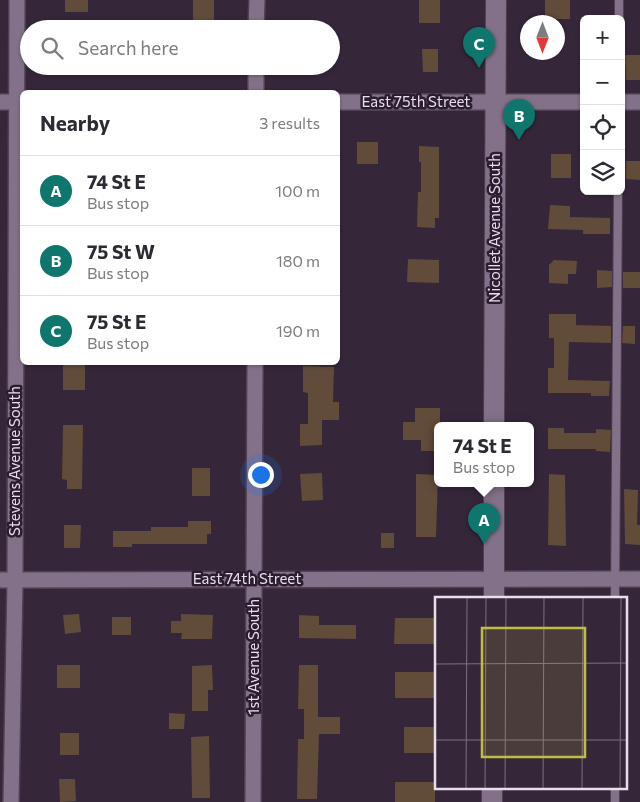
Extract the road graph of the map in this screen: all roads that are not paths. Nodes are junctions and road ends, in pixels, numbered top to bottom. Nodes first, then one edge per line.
1 (17, 0) edge
2 (257, 0) edge
3 (496, 0) edge
4 (619, 0) edge
5 (619, 15) edge
6 (256, 20) edge
7 (256, 75) edge
8 (256, 90) edge
9 (0, 102) edge
10 (20, 102) edge
11 (340, 102) edge
12 (495, 102) junction
13 (580, 102) edge
14 (625, 102) edge
15 (640, 102) edge
16 (618, 195) edge
17 (255, 365) edge
18 (494, 422) edge
19 (494, 487) edge
20 (254, 579) junction
21 (616, 579) junction
22 (640, 579) edge
23 (8, 580) edge
24 (494, 588) edge
25 (616, 597) edge
26 (11, 802) edge
27 (253, 802) edge

1 - 10 street, Stevens Avenue South
2 - 6 street
3 - 12 main road, Nicollet Avenue South
4 - 5 lane
7 - 8 street
9 - 10 street
10 - 23 street, Stevens Avenue South
11 - 12 street, East 75th Street
12 - 13 street, East 75th Street
12 - 18 main road, Nicollet Avenue South
14 - 15 street
16 - 21 lane
17 - 20 street, 1st Avenue South
19 - 24 main road
20 - 23 street, East 74th Street
20 - 24 street, East 74th Street
20 - 27 street, 1st Avenue South
21 - 22 street, East 74th Street
21 - 24 street, East 74th Street
21 - 25 lane
23 - 26 street, Stevens Avenue South

